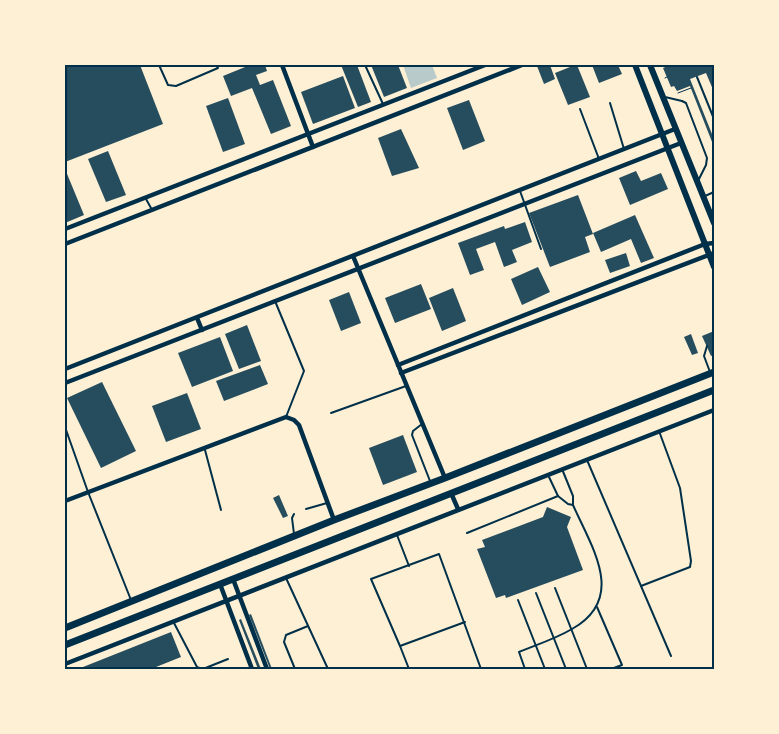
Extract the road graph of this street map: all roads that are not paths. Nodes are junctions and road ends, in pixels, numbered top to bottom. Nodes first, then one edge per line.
1 (159, 65) edge
2 (216, 65) edge
3 (282, 65) edge
4 (365, 65) edge
5 (485, 65) edge
6 (522, 65) edge
7 (635, 65) edge
8 (650, 65) edge
9 (476, 69) junction
10 (697, 77) dead end
11 (482, 80) junction
12 (662, 97) junction
13 (610, 103) dead end
14 (384, 105) junction
15 (580, 109) dead end
16 (714, 119) edge
17 (675, 129) junction
18 (308, 134) junction
19 (663, 134) junction
20 (681, 143) junction
21 (313, 146) junction
22 (668, 148) junction
23 (624, 149) junction
24 (600, 159) junction
25 (698, 183) junction
26 (520, 191) junction
27 (714, 192) edge
28 (703, 196) junction
29 (144, 197) junction
30 (524, 204) junction
31 (152, 210) junction
32 (714, 223) edge
33 (65, 229) edge
34 (714, 243) edge
35 (65, 244) edge
36 (705, 244) junction
37 (541, 249) dead end
38 (712, 254) edge
39 (353, 256) junction
40 (714, 267) edge
41 (358, 268) junction
42 (275, 301) junction
43 (536, 310) junction
44 (197, 318) junction
45 (540, 320) junction
46 (202, 330) junction
47 (707, 346) dead end
48 (398, 365) junction
49 (65, 369) edge
50 (401, 373) junction
51 (712, 373) edge
52 (65, 384) edge
53 (406, 386) junction
54 (714, 390) edge
55 (714, 410) edge
56 (331, 413) dead end
57 (286, 417) junction
58 (422, 424) junction
59 (65, 426) edge
60 (659, 431) junction
61 (204, 448) junction
62 (587, 460) junction
63 (562, 469) junction
64 (548, 475) junction
65 (445, 478) junction
66 (431, 484) junction
67 (88, 492) junction
68 (451, 492) junction
69 (558, 496) junction
70 (65, 501) edge
71 (327, 503) junction
72 (573, 506) junction
73 (306, 509) dead end
74 (458, 509) junction
75 (221, 510) dead end
76 (294, 514) dead end
77 (334, 520) junction
78 (467, 533) dead end
79 (396, 534) junction
80 (295, 536) junction
81 (409, 566) junction
82 (286, 577) junction
83 (233, 579) junction
84 (220, 584) junction
85 (641, 586) junction
86 (555, 588) dead end
87 (536, 593) dead end
88 (239, 595) junction
89 (226, 600) junction
90 (518, 600) dead end
91 (132, 602) junction
92 (597, 607) junction
93 (172, 621) junction
94 (465, 622) junction
95 (308, 626) junction
96 (65, 628) edge
97 (571, 630) junction
98 (553, 638) junction
99 (65, 645) edge
100 (536, 645) junction
101 (400, 646) junction
102 (671, 656) dead end
103 (228, 659) dead end
104 (65, 664) edge
105 (202, 669) edge
106 (252, 669) edge
107 (267, 669) edge
108 (295, 669) edge
109 (328, 669) edge
110 (409, 669) edge
111 (481, 669) edge
112 (525, 669) edge
113 (545, 669) edge
114 (566, 669) edge
115 (587, 669) edge
116 (611, 669) edge

1 - 2 lane
3 - 18 street
4 - 14 lane
5 - 9 street
6 - 11 street
7 - 19 main road
8 - 12 main road
9 - 11 street
9 - 14 street
10 - 16 lane
11 - 21 street
12 - 17 main road
12 - 25 lane
13 - 23 lane
14 - 18 street
15 - 24 lane
17 - 19 street
17 - 20 main road
18 - 21 street
18 - 29 street
19 - 22 main road
19 - 23 street
20 - 22 street
20 - 25 main road
21 - 31 street
22 - 30 street
22 - 36 main road
23 - 24 street
24 - 26 street
25 - 28 main road
26 - 30 lane
26 - 39 street
27 - 28 lane
28 - 32 main road
29 - 31 lane
29 - 33 street
30 - 37 lane
30 - 41 street
31 - 35 street
34 - 36 street
36 - 38 main road
36 - 43 street
38 - 40 main road
38 - 45 street
39 - 41 street
39 - 44 street
41 - 42 street
41 - 48 street
42 - 46 street
42 - 57 lane
43 - 45 street
43 - 48 street
44 - 46 street
44 - 49 street
45 - 50 street
46 - 52 street
47 - 51 lane
48 - 50 street
50 - 53 street
51 - 65 highway
53 - 56 lane
53 - 58 street
54 - 68 highway
55 - 60 street
57 - 61 street
57 - 71 street
58 - 65 street
58 - 66 lane
59 - 67 lane
60 - 62 street
60 - 85 lane
61 - 67 street
61 - 75 lane
62 - 63 street
62 - 85 lane
63 - 64 street
63 - 72 lane
64 - 69 lane
64 - 74 street
65 - 66 highway
66 - 77 highway
67 - 70 street
67 - 91 lane
68 - 74 street
68 - 83 highway
69 - 72 lane
69 - 78 lane
71 - 73 lane
71 - 77 street
72 - 92 lane
74 - 79 street
76 - 80 lane
77 - 80 highway
79 - 81 lane
79 - 82 street
80 - 91 highway
81 - 94 lane
81 - 101 lane
82 - 88 street
82 - 95 lane
83 - 84 highway
83 - 88 street
84 - 89 street
84 - 99 highway
85 - 102 lane
86 - 97 lane
87 - 98 lane
88 - 89 street
88 - 107 street
89 - 93 street
89 - 106 street
90 - 100 lane
91 - 96 highway
92 - 97 lane
92 - 116 lane
93 - 104 street
93 - 105 lane
94 - 101 lane
94 - 111 lane
95 - 108 lane
95 - 109 lane
97 - 98 lane
97 - 115 lane
98 - 100 lane
98 - 114 lane
100 - 112 lane
100 - 113 lane
101 - 110 lane
103 - 105 lane

